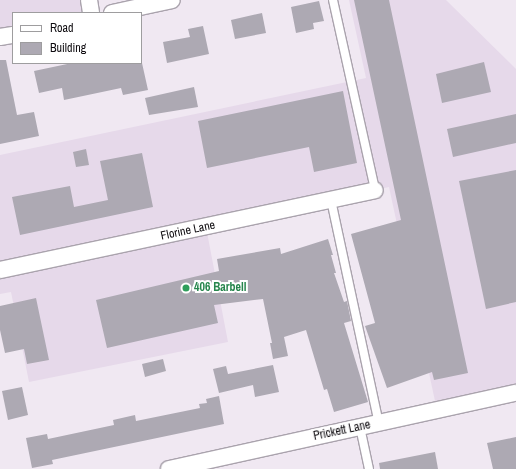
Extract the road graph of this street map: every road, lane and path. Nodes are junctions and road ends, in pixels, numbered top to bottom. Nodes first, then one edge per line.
1 (88, 0) edge
2 (172, 0) edge
3 (333, 0) edge
4 (91, 12) edge
5 (117, 12) edge
6 (12, 35) edge
7 (0, 38) edge
8 (375, 190) joint
9 (331, 200) junction
10 (0, 270) edge
11 (516, 393) edge
12 (379, 423) junction
13 (360, 427) junction
14 (169, 469) edge
15 (369, 469) edge

1 - 4 street
2 - 5 street
3 - 8 lane
6 - 7 street
8 - 9 street, Florine Lane
9 - 10 street, Florine Lane
9 - 12 lane
11 - 12 street, Prickett Lane
12 - 13 street, Prickett Lane
13 - 14 street, Prickett Lane
13 - 15 lane

